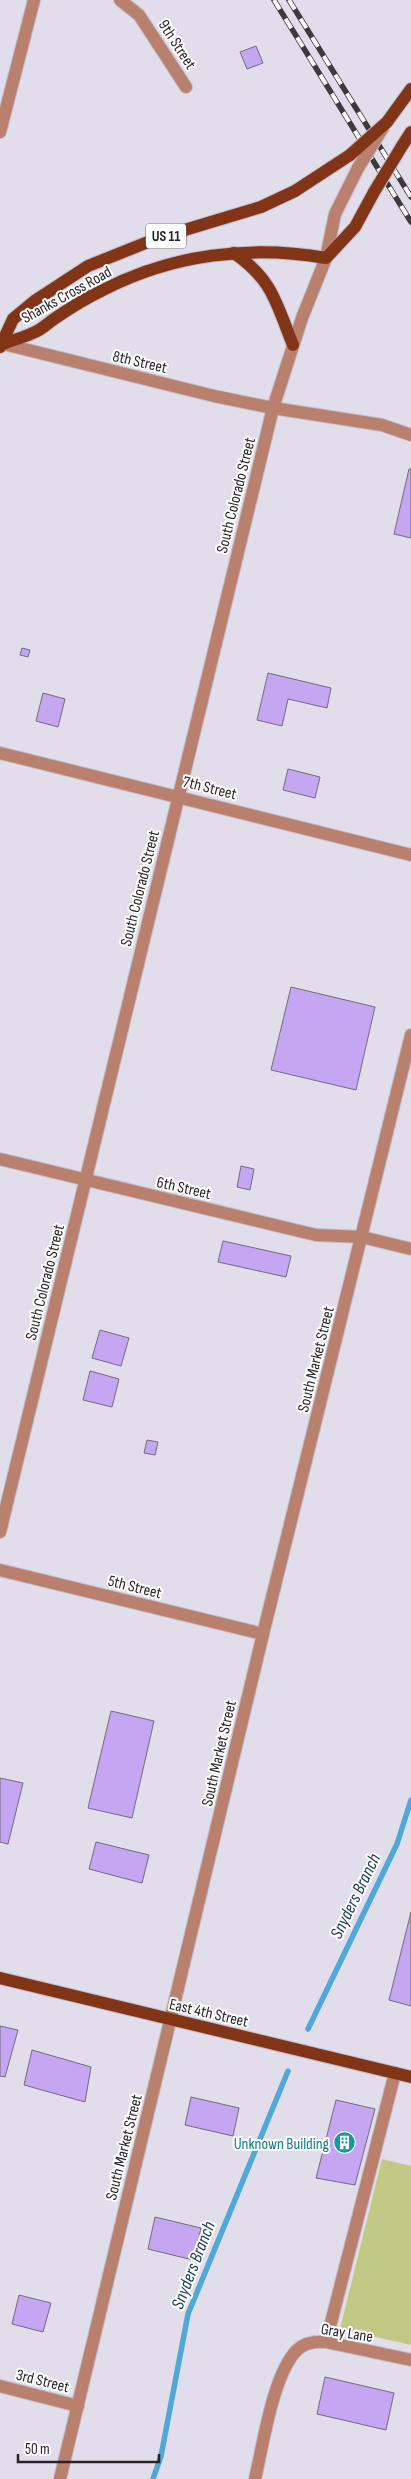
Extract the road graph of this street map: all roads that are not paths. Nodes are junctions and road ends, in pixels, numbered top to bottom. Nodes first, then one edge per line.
1 (34, 0) edge
2 (120, 0) edge
3 (186, 87) dead end
4 (411, 89) edge
5 (387, 122) junction
6 (0, 132) edge
7 (411, 132) edge
8 (234, 253) junction
9 (326, 258) junction
10 (1, 345) edge
11 (293, 345) junction
12 (273, 408) junction
13 (411, 435) edge
14 (0, 753) edge
15 (178, 796) junction
16 (411, 855) edge
17 (411, 1035) edge
18 (0, 1159) edge
19 (85, 1180) junction
20 (362, 1237) junction
21 (411, 1249) edge
22 (0, 1532) edge
23 (0, 1570) edge
24 (263, 1634) junction
25 (0, 1978) edge
26 (170, 2020) junction
27 (395, 2073) junction
28 (411, 2077) edge
29 (326, 2342) junction
30 (411, 2360) edge
31 (0, 2386) edge
32 (78, 2406) junction
33 (60, 2479) edge
34 (255, 2479) edge

1 - 6 street
2 - 3 street, 9th Street
4 - 5 main road, South Colorado Street / US 11
5 - 9 street, South Colorado Street, bridge
5 - 10 main road, Shanks Cross Road / US 11, bridge
7 - 9 main road, South Colorado Street, bridge
8 - 9 main road, Shanks Cross Road / US 11
8 - 10 main road, Shanks Cross Road / US 11
8 - 11 main road
9 - 11 street, South Colorado Street
10 - 12 street, 8th Street
11 - 12 street, South Colorado Street
12 - 13 street, 8th Street
12 - 15 street, South Colorado Street
14 - 15 street, 7th Street
15 - 16 street, 7th Street
15 - 19 street, South Colorado Street
17 - 20 street, South Market Street
18 - 19 street, 6th Street
19 - 20 street, 6th Street
19 - 22 street, South Colorado Street
20 - 21 street, 6th Street
20 - 24 street, South Market Street
23 - 24 street, 5th Street
24 - 26 street, South Market Street
25 - 26 main road, East 4th Street
26 - 27 main road, East 4th Street
26 - 32 street, South Market Street
27 - 28 main road, East 4th Street
27 - 29 street
29 - 30 street, Gray Lane
29 - 34 street, Gray Lane
31 - 32 street, 3rd Street
32 - 33 street, South Market Street

